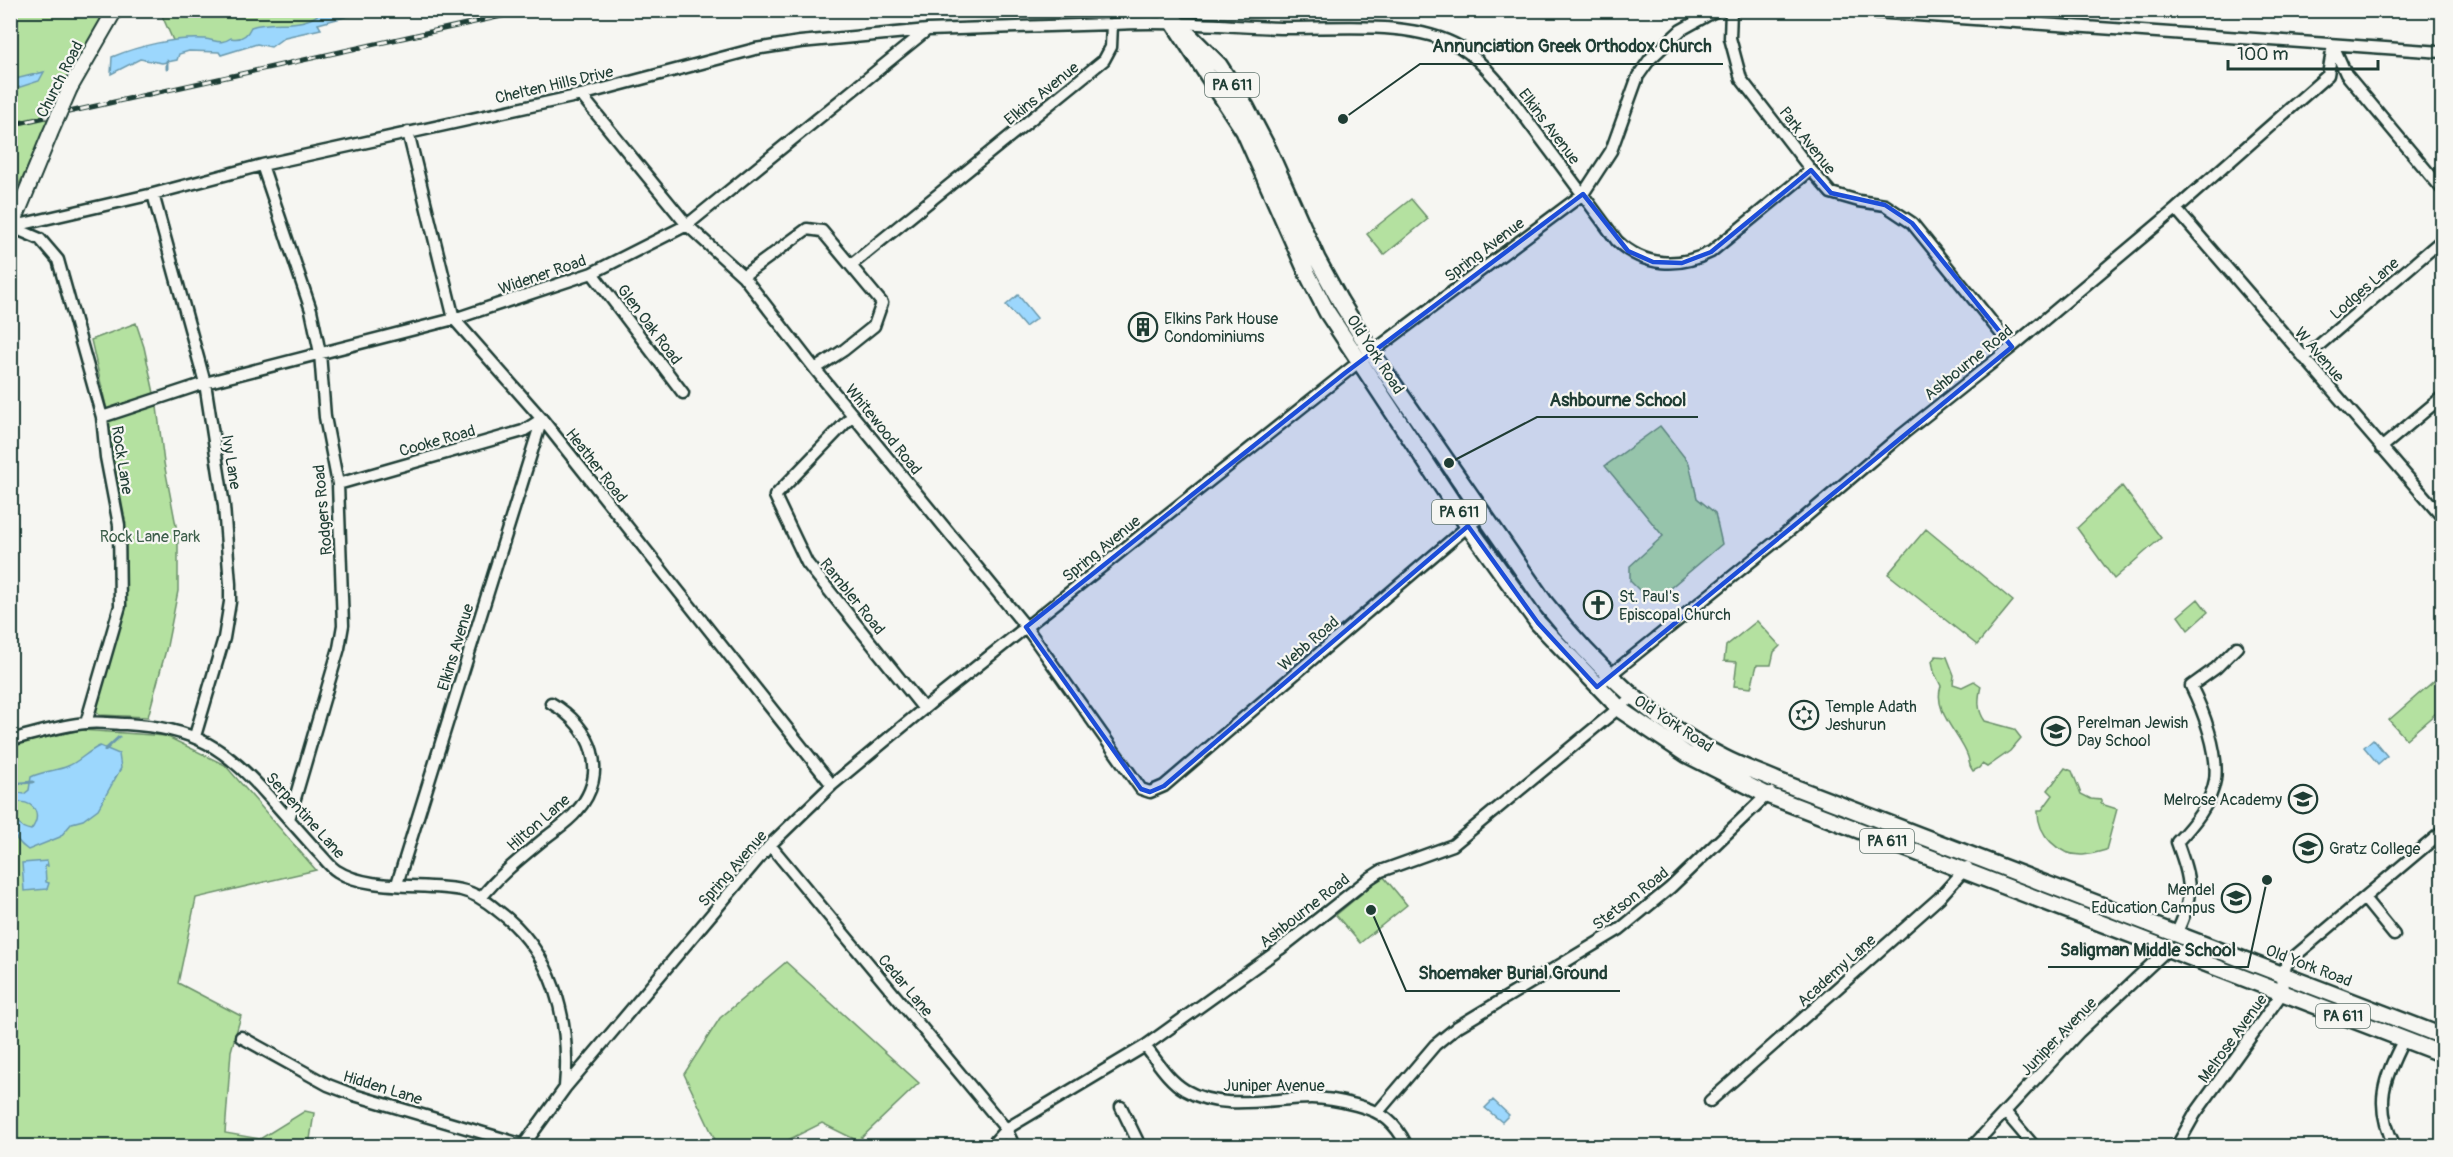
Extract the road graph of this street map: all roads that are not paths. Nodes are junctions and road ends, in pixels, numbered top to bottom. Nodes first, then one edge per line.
1 (115, 10) edge
2 (1717, 10) edge
3 (1731, 10) edge
4 (1845, 10) edge
5 (1168, 16) edge
6 (1112, 24) junction
7 (928, 30) junction
8 (2333, 45) junction
9 (2442, 52) edge
10 (581, 94) junction
11 (408, 132) junction
12 (262, 165) junction
13 (1811, 170) junction
14 (2442, 189) edge
15 (153, 194) junction
16 (1583, 194) junction
17 (2176, 209) junction
18 (687, 225) junction
19 (11, 228) edge
20 (2442, 240) edge
21 (851, 265) junction
22 (592, 273) junction
23 (743, 276) junction
24 (454, 319) junction
25 (2012, 347) junction
26 (320, 352) junction
27 (1366, 357) junction
28 (2304, 358) junction
29 (815, 369) junction
30 (205, 383) junction
31 (683, 393) dead end
32 (2442, 397) edge
33 (853, 415) junction
34 (102, 417) junction
35 (542, 419) junction
36 (2381, 448) junction
37 (338, 484) junction
38 (1485, 514) junction
39 (2442, 517) edge
40 (1468, 525) junction
41 (1026, 627) junction
42 (2237, 647) dead end
43 (1610, 675) junction
44 (1598, 687) junction
45 (1632, 697) junction
46 (551, 703) dead end
47 (1619, 708) junction
48 (924, 709) junction
49 (86, 723) junction
50 (195, 736) junction
51 (10, 740) edge
52 (1778, 781) junction
53 (832, 785) junction
54 (1150, 792) joint
55 (1767, 795) junction
56 (289, 819) junction
57 (2442, 832) edge
58 (770, 845) junction
59 (1977, 856) junction
60 (1964, 871) junction
61 (397, 884) junction
62 (481, 898) junction
63 (2364, 898) junction
64 (2176, 933) junction
65 (2394, 935) dead end
66 (2168, 949) junction
67 (2282, 974) junction
68 (2283, 992) junction
69 (2442, 1035) edge
70 (241, 1037) dead end
71 (2404, 1039) junction
72 (1145, 1046) junction
73 (2442, 1054) edge
74 (565, 1088) junction
75 (1710, 1101) dead end
76 (1121, 1107) dead end
77 (1378, 1112) junction
78 (2006, 1113) junction
79 (1006, 1129) junction
80 (523, 1146) edge
81 (991, 1146) edge
82 (1014, 1146) edge
83 (1140, 1146) edge
84 (1407, 1146) edge
85 (1973, 1146) edge
86 (2034, 1146) edge
87 (2178, 1146) edge
88 (2396, 1146) edge

1 - 19 main road, Church Road, bridge
2 - 16 street, Spring Avenue
3 - 13 street, Park Avenue
4 - 8 street
5 - 6 street, Elkins Avenue
5 - 16 street, Elkins Avenue
5 - 27 highway, Old York Road / PA 611
6 - 7 street, Chelten Hills Drive
6 - 21 street, Elkins Avenue
7 - 10 street, Chelten Hills Drive
7 - 18 street, Widener Road
8 - 9 street
8 - 14 street
8 - 17 street, Ashbourne Road
10 - 11 street, Chelten Hills Drive
10 - 18 street, Whitewood Road
11 - 12 street, Chelten Hills Drive
11 - 24 street, Heather Road
12 - 15 street, Chelten Hills Drive
12 - 26 street, Rodgers Road
13 - 16 street, Elkins Avenue
13 - 25 street, Park Avenue
15 - 19 street, Chelten Hills Drive
15 - 30 street, Ivy Lane
16 - 27 street, Spring Avenue
17 - 25 street, Ashbourne Road
17 - 28 street, W Avenue
18 - 22 street, Widener Road
18 - 23 street, Whitewood Road
19 - 34 street, Rock Lane
20 - 28 street, Lodges Lane
21 - 23 street
21 - 29 street
22 - 24 street, Widener Road
22 - 31 street, Glen Oak Road
23 - 29 street, Whitewood Road
24 - 26 street, Widener Road
24 - 35 street, Heather Road
25 - 43 street, Ashbourne Road
26 - 30 street, Widener Road
26 - 37 street, Rodgers Road
27 - 38 highway, Old York Road / PA 611
27 - 40 highway, Old York Road / PA 611
27 - 41 street, Spring Avenue
28 - 36 street, W Avenue
29 - 33 street, Whitewood Road
30 - 34 street, Widener Road
30 - 50 street, Ivy Lane
32 - 36 street
33 - 41 street, Whitewood Road
33 - 48 street, Rambler Road
34 - 49 street, Rock Lane
35 - 37 street, Cooke Road
35 - 53 street, Heather Road
35 - 61 street, Elkins Avenue
36 - 39 street, W Avenue
37 - 56 street, Rodgers Road
38 - 40 street, Webb Road
38 - 43 highway, Old York Road / PA 611
40 - 44 highway, Old York Road / PA 611
40 - 54 street, Webb Road
41 - 48 street, Spring Avenue
41 - 54 street, Whitewood Road
42 - 64 street
43 - 44 street, Ashbourne Road
43 - 45 highway, Old York Road / PA 611
44 - 47 highway, Old York Road / PA 611
45 - 47 street, Ashbourne Road
45 - 52 highway, Old York Road / PA 611
46 - 62 street, Hilton Lane
47 - 55 highway, Old York Road / PA 611
47 - 72 street, Ashbourne Road
48 - 53 street, Spring Avenue
49 - 50 street, Serpentine Lane
49 - 51 street, Serpentine Lane
50 - 56 street, Serpentine Lane
52 - 55 street, Stetson Road
52 - 59 highway, Old York Road / PA 611
53 - 58 street, Spring Avenue
55 - 60 highway, Old York Road / PA 611
55 - 77 street, Stetson Road
56 - 61 street, Serpentine Lane
57 - 63 street
58 - 74 street, Spring Avenue
58 - 79 street, Cedar Lane
59 - 60 street, Academy Lane
59 - 64 highway, Old York Road / PA 611
60 - 66 highway, Old York Road / PA 611
60 - 75 street, Academy Lane
61 - 62 street, Serpentine Lane
62 - 74 street, Serpentine Lane
63 - 65 street
63 - 67 street
64 - 67 highway, Old York Road / PA 611
66 - 68 highway, Old York Road / PA 611
66 - 78 street, Juniper Avenue
67 - 68 street, Melrose Avenue
67 - 69 highway, Old York Road / PA 611
68 - 71 highway, Old York Road / PA 611
68 - 87 street, Melrose Avenue
70 - 80 street, Hidden Lane
71 - 73 highway, Old York Road / PA 611
71 - 88 street
72 - 77 street, Juniper Avenue
72 - 79 street, Ashbourne Road
74 - 80 street, Spring Avenue
76 - 83 street
77 - 84 street
78 - 85 street, Juniper Avenue
78 - 86 street
79 - 81 street, Ashbourne Road
79 - 82 street, Cedar Lane

